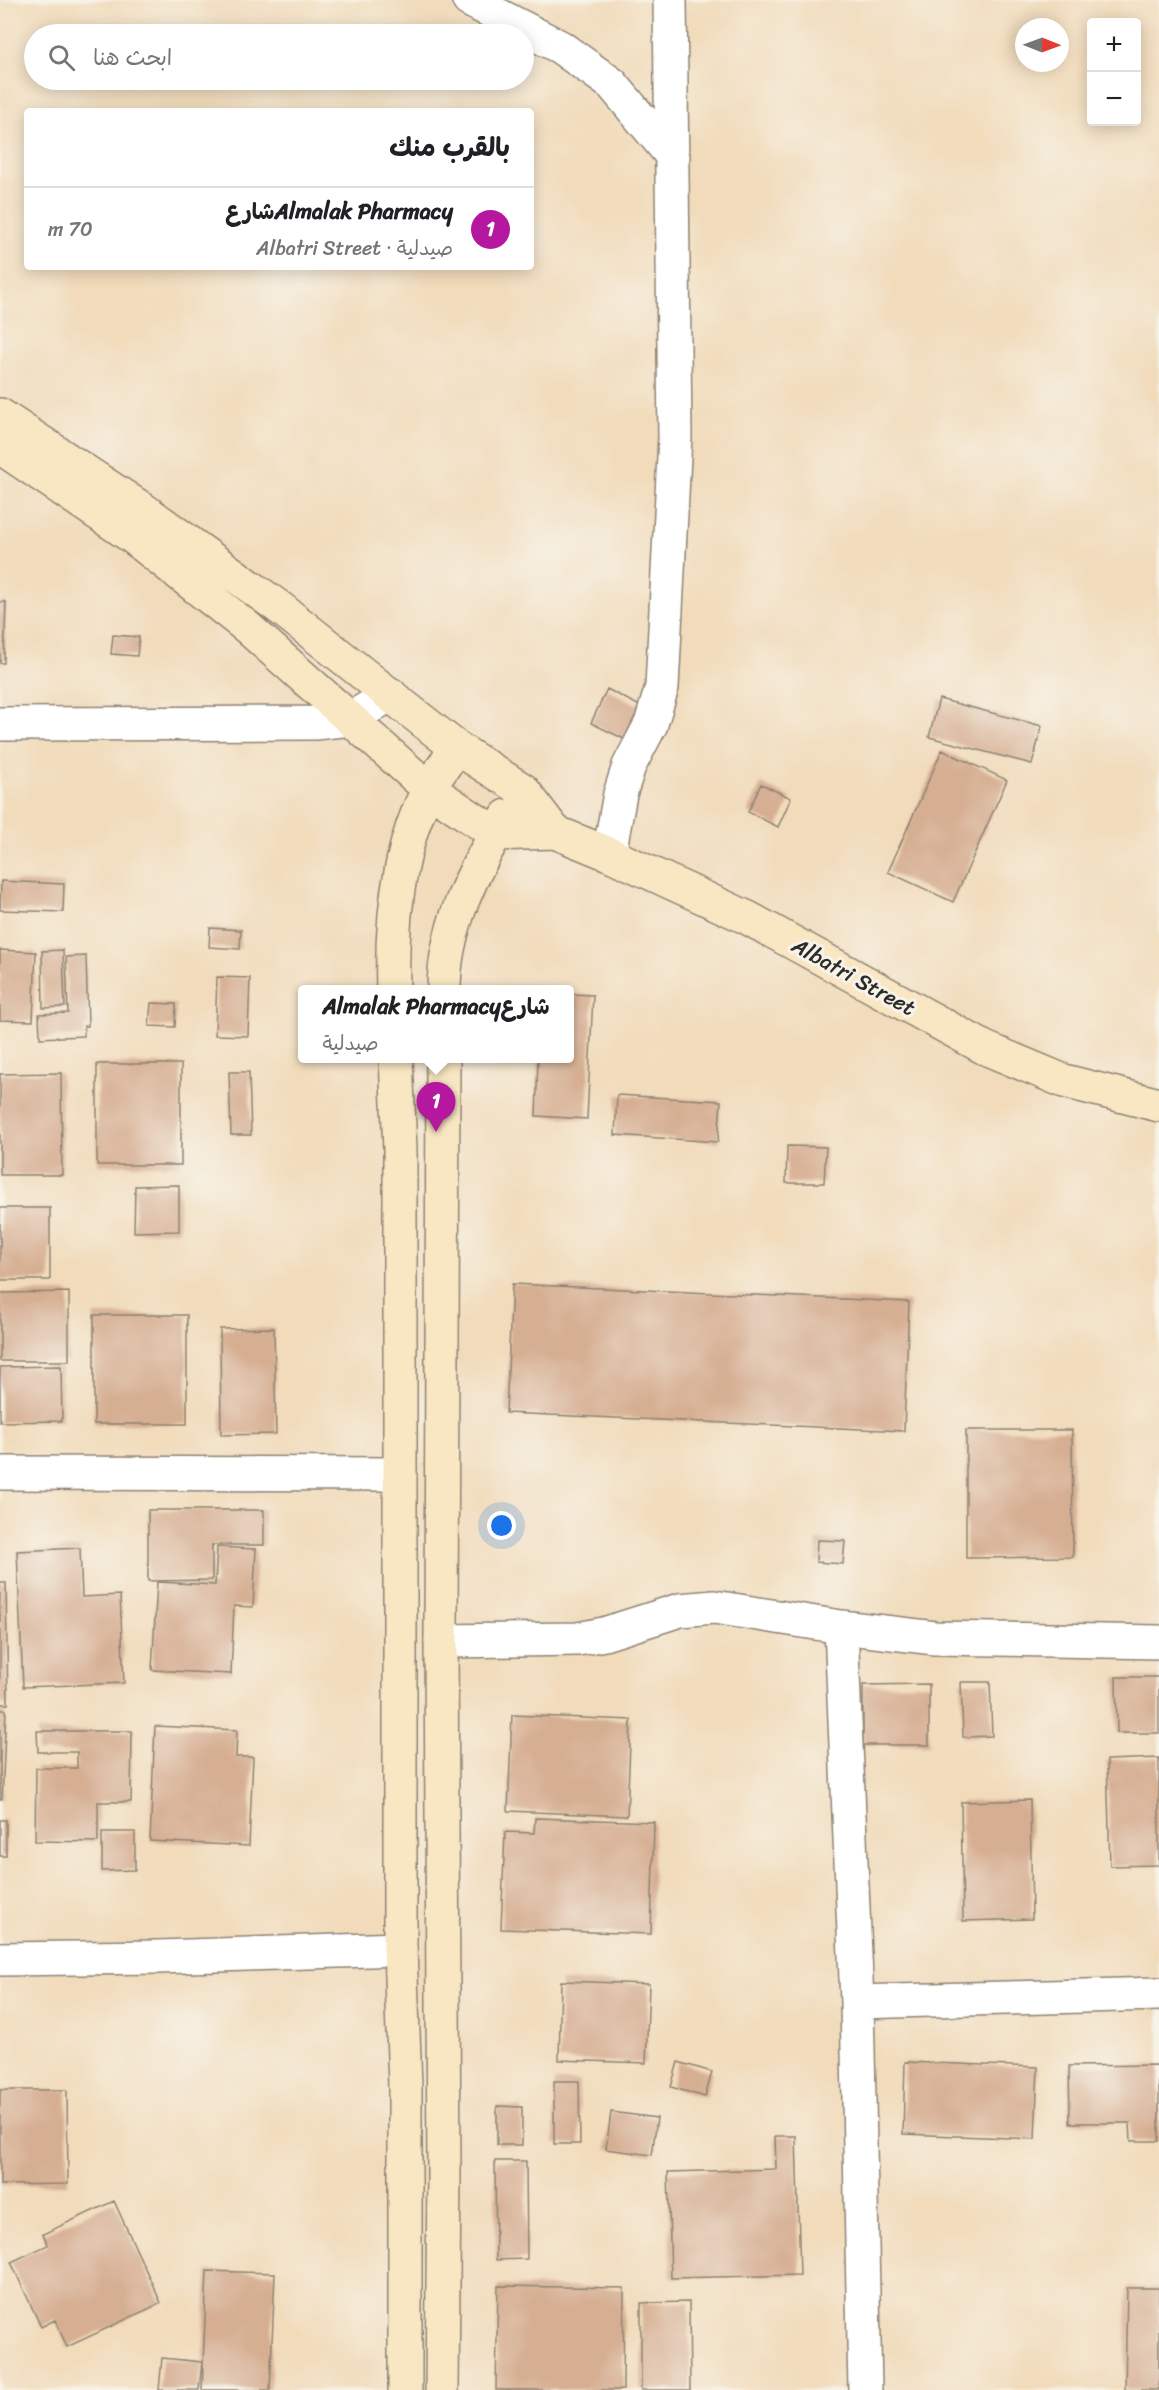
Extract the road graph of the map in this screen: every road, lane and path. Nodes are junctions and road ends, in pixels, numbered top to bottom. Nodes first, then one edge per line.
1 (469, 0) edge
2 (670, 0) edge
3 (515, 24) edge
4 (534, 34) edge
5 (673, 157) junction
6 (0, 415) edge
7 (0, 447) edge
8 (390, 694) junction
9 (351, 719) junction
10 (0, 724) edge
11 (457, 748) junction
12 (429, 789) junction
13 (523, 790) junction
14 (555, 832) junction
15 (496, 834) junction
16 (609, 854) junction
17 (393, 985) edge
18 (444, 985) edge
19 (396, 1063) edge
20 (443, 1063) edge
21 (1159, 1105) edge
22 (0, 1473) edge
23 (400, 1474) junction
24 (841, 1627) junction
25 (441, 1641) junction
26 (1159, 1642) edge
27 (400, 1949) junction
28 (0, 1959) edge
29 (1159, 1994) edge
30 (857, 2002) junction
31 (405, 2390) edge
32 (442, 2390) edge
33 (864, 2390) edge

1 - 3 street
2 - 5 street
4 - 5 street
5 - 16 street
6 - 8 main road
7 - 9 main road
8 - 9 street
8 - 11 main road
9 - 10 street
9 - 12 main road
11 - 12 main road
11 - 13 main road
12 - 15 main road
12 - 17 main road
13 - 14 main road
13 - 15 main road
14 - 15 main road
14 - 16 main road, Albatri Street
15 - 18 main road
16 - 21 main road, Albatri Street
19 - 23 main road
20 - 25 main road
22 - 23 street
23 - 27 main road
24 - 25 street
24 - 26 street
24 - 30 street
25 - 32 main road
27 - 28 street
27 - 31 main road
29 - 30 street
30 - 33 street

